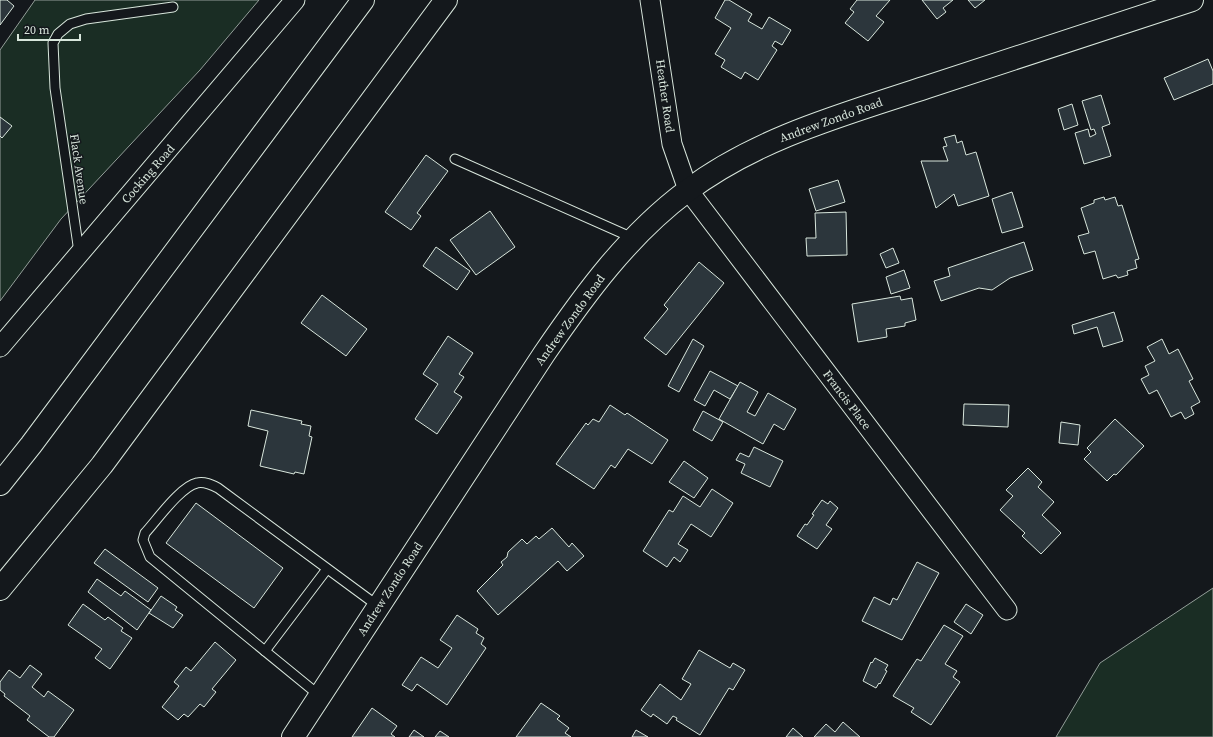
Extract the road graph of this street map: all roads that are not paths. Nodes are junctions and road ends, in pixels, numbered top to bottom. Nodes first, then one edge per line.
1 (295, 0) edge
2 (363, 0) edge
3 (446, 0) edge
4 (650, 0) edge
5 (1192, 0) edge
6 (173, 7) dead end
7 (455, 159) dead end
8 (688, 190) junction
9 (633, 238) junction
10 (79, 254) junction
11 (0, 347) edge
12 (0, 484) edge
13 (327, 569) junction
14 (0, 589) edge
15 (378, 606) junction
16 (1007, 610) dead end
17 (265, 652) junction
18 (320, 696) junction
19 (293, 737) edge

1 - 10 street, Cocking Road
2 - 12 main road
3 - 14 main road
4 - 8 street, Heather Road
5 - 8 main road, Andrew Zondo Road
6 - 10 lane, Flack Avenue
7 - 9 lane
8 - 9 main road, Andrew Zondo Road
8 - 16 street, Francis Place
9 - 15 main road, Andrew Zondo Road
10 - 11 street, Cocking Road
13 - 15 lane
13 - 17 lane
13 - 17 lane
15 - 18 main road, Andrew Zondo Road
17 - 18 lane
18 - 19 main road, Andrew Zondo Road

